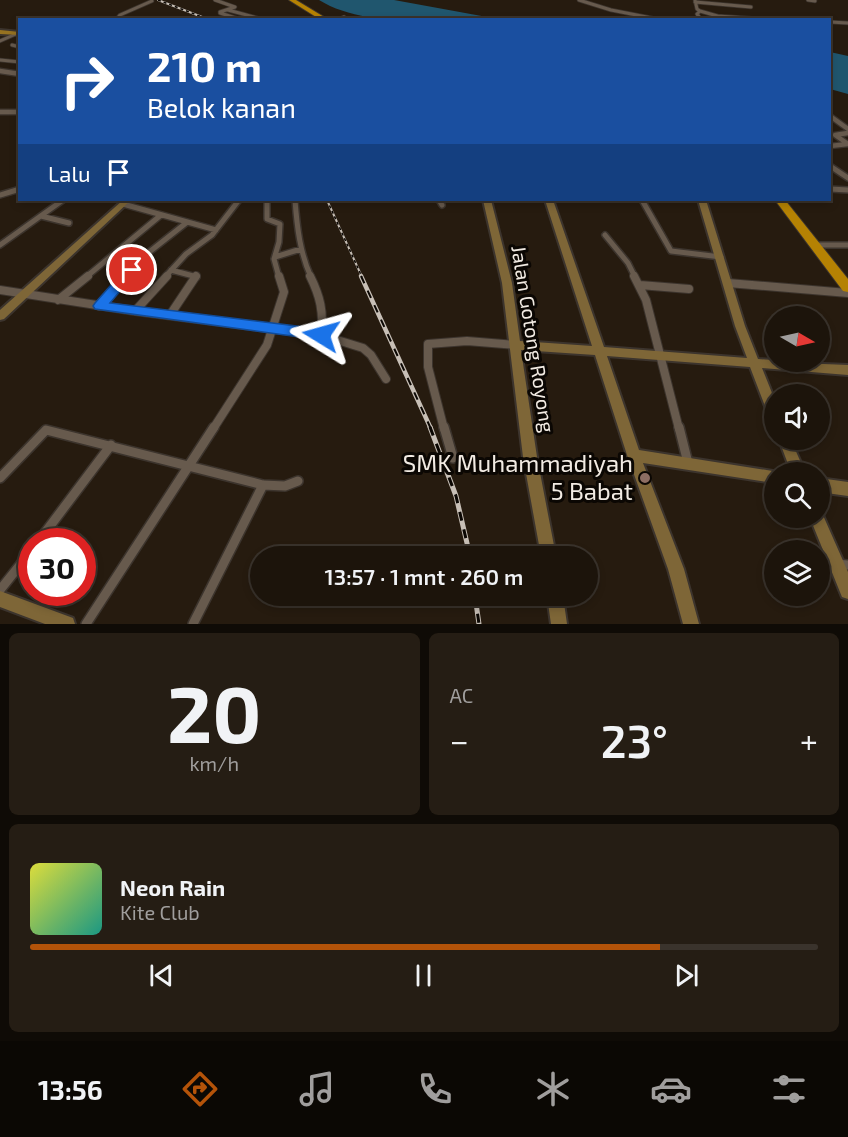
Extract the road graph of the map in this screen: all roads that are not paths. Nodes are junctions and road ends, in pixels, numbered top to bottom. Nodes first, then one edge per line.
1 (215, 0) edge
2 (292, 0) edge
3 (579, 0) edge
4 (750, 0) edge
5 (808, 0) edge
6 (152, 1) edge
7 (695, 1) edge
8 (815, 1) edge
9 (228, 10) junction
10 (700, 11) junction
11 (717, 16) junction
12 (118, 18) edge
13 (235, 18) edge
14 (258, 18) edge
15 (323, 18) edge
16 (652, 18) edge
17 (700, 18) edge
18 (725, 18) edge
19 (750, 18) edge
20 (831, 22) edge
21 (848, 22) edge
22 (0, 32) edge
23 (18, 34) edge
24 (0, 41) edge
25 (12, 45) dead end
26 (18, 46) edge
27 (0, 60) edge
28 (18, 62) edge
29 (0, 71) edge
30 (18, 73) edge
31 (0, 112) edge
32 (18, 112) edge
33 (831, 117) edge
34 (838, 122) junction
35 (831, 124) edge
36 (848, 131) edge
37 (831, 136) edge
38 (848, 144) edge
39 (840, 145) junction
40 (831, 146) edge
41 (831, 167) edge
42 (848, 178) edge
43 (831, 189) edge
44 (18, 190) edge
45 (848, 190) edge
46 (0, 195) edge
47 (62, 201) edge
48 (238, 201) edge
49 (268, 201) edge
50 (295, 201) edge
51 (487, 201) edge
52 (549, 201) edge
53 (643, 201) edge
54 (702, 201) edge
55 (781, 201) edge
56 (125, 202) edge
57 (161, 215) junction
58 (41, 216) junction
59 (69, 223) dead end
60 (186, 223) junction
61 (216, 230) junction
62 (605, 235) dead end
63 (0, 245) edge
64 (815, 245) junction
65 (848, 245) edge
66 (301, 249) junction
67 (275, 257) junction
68 (721, 257) junction
69 (171, 270) junction
70 (728, 283) junction
71 (640, 285) junction
72 (848, 288) edge
73 (689, 289) dead end
74 (0, 290) edge
75 (25, 293) junction
76 (848, 293) edge
77 (58, 300) junction
78 (99, 306) junction
79 (135, 311) junction
80 (170, 315) junction
81 (0, 316) edge
82 (273, 327) junction
83 (321, 335) junction
84 (516, 345) junction
85 (600, 350) junction
86 (662, 355) junction
87 (752, 362) junction
88 (848, 370) edge
89 (386, 379) dead end
90 (764, 390) edge
91 (111, 445) junction
92 (634, 455) junction
93 (453, 458) dead end
94 (688, 463) junction
95 (187, 466) junction
96 (764, 475) edge
97 (0, 478) edge
98 (298, 481) dead end
99 (263, 485) junction
100 (830, 487) edge
101 (848, 489) edge
102 (49, 528) edge
103 (822, 528) edge
104 (546, 546) edge
105 (842, 564) edge
106 (18, 568) edge
107 (0, 590) edge
108 (848, 591) edge
109 (0, 599) edge
110 (556, 606) edge
111 (67, 624) edge
112 (86, 624) edge
113 (193, 624) edge
114 (559, 624) edge
115 (691, 624) edge

1 - 9 street
2 - 15 highway
3 - 16 street
4 - 7 street
5 - 8 street
6 - 12 street
7 - 10 street
9 - 13 street
9 - 14 street
10 - 11 street
10 - 17 street
11 - 18 street
11 - 19 street
20 - 21 street
22 - 23 main road
23 - 24 street
25 - 26 street
27 - 28 street
29 - 30 street
31 - 32 street
33 - 34 street
34 - 35 street
34 - 36 street
36 - 37 street
37 - 38 street
37 - 39 street
38 - 39 street
39 - 40 street
41 - 42 street
43 - 45 street
44 - 46 street
47 - 58 street
48 - 61 street
49 - 67 street
50 - 66 street
51 - 84 street, Jalan Gotong Royong
52 - 85 street
53 - 68 street
54 - 68 street
55 - 64 highway
56 - 57 street
56 - 75 street
57 - 60 street
57 - 77 street
58 - 59 street
58 - 63 street
60 - 61 street
60 - 78 street
61 - 69 street
62 - 71 street
64 - 65 street
64 - 72 highway
66 - 67 street
66 - 83 street
67 - 82 street
68 - 70 street
69 - 79 street
69 - 80 street
70 - 76 street
70 - 87 street
71 - 73 street
71 - 86 street
74 - 75 street
75 - 77 street
75 - 81 street
77 - 78 street
78 - 79 street
79 - 80 street
80 - 82 street
82 - 83 street
82 - 95 street
83 - 89 street
84 - 85 street
84 - 93 street
84 - 104 street, Jalan Gotong Royong
85 - 86 street
85 - 92 street
86 - 87 street
86 - 94 street
87 - 88 street
87 - 90 street
91 - 95 street
91 - 97 street
91 - 102 street
92 - 94 street
92 - 115 street
94 - 96 street
95 - 99 street
95 - 112 street
98 - 99 street
99 - 113 street
100 - 101 street
103 - 105 street
105 - 108 street
106 - 107 street
109 - 111 street
110 - 114 street

